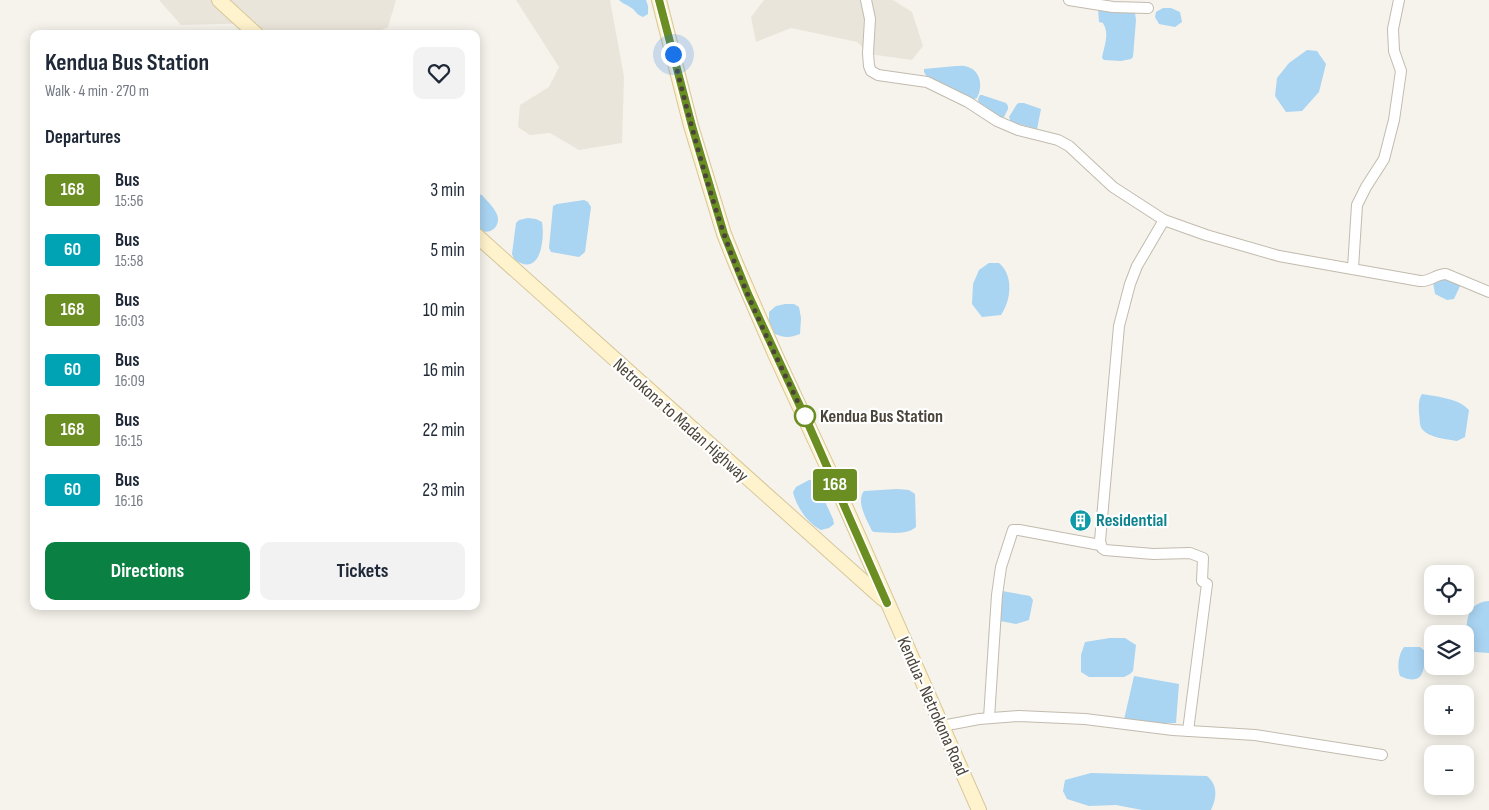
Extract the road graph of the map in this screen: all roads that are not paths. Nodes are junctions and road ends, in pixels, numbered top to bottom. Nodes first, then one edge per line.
1 (219, 0) edge
2 (659, 0) edge
3 (866, 0) edge
4 (1069, 0) edge
5 (1399, 0) edge
6 (1148, 8) dead end
7 (252, 30) edge
8 (1164, 220) junction
9 (480, 239) edge
10 (1353, 268) junction
11 (1489, 292) edge
12 (1100, 545) junction
13 (887, 603) junction
14 (989, 718) junction
15 (942, 726) junction
16 (1188, 731) junction
17 (1382, 755) dead end
18 (978, 810) edge

1 - 7 main road
2 - 13 main road, Kendua- Netrokona Road
3 - 8 street
4 - 6 street
5 - 10 street
8 - 10 street
8 - 12 street
9 - 13 main road, Netrokona to Madan Highway
10 - 11 street
12 - 14 street
12 - 16 street
13 - 15 main road, Kendua- Netrokona Road
14 - 15 street
14 - 16 street
15 - 18 main road, Kendua- Netrokona Road
16 - 17 street

